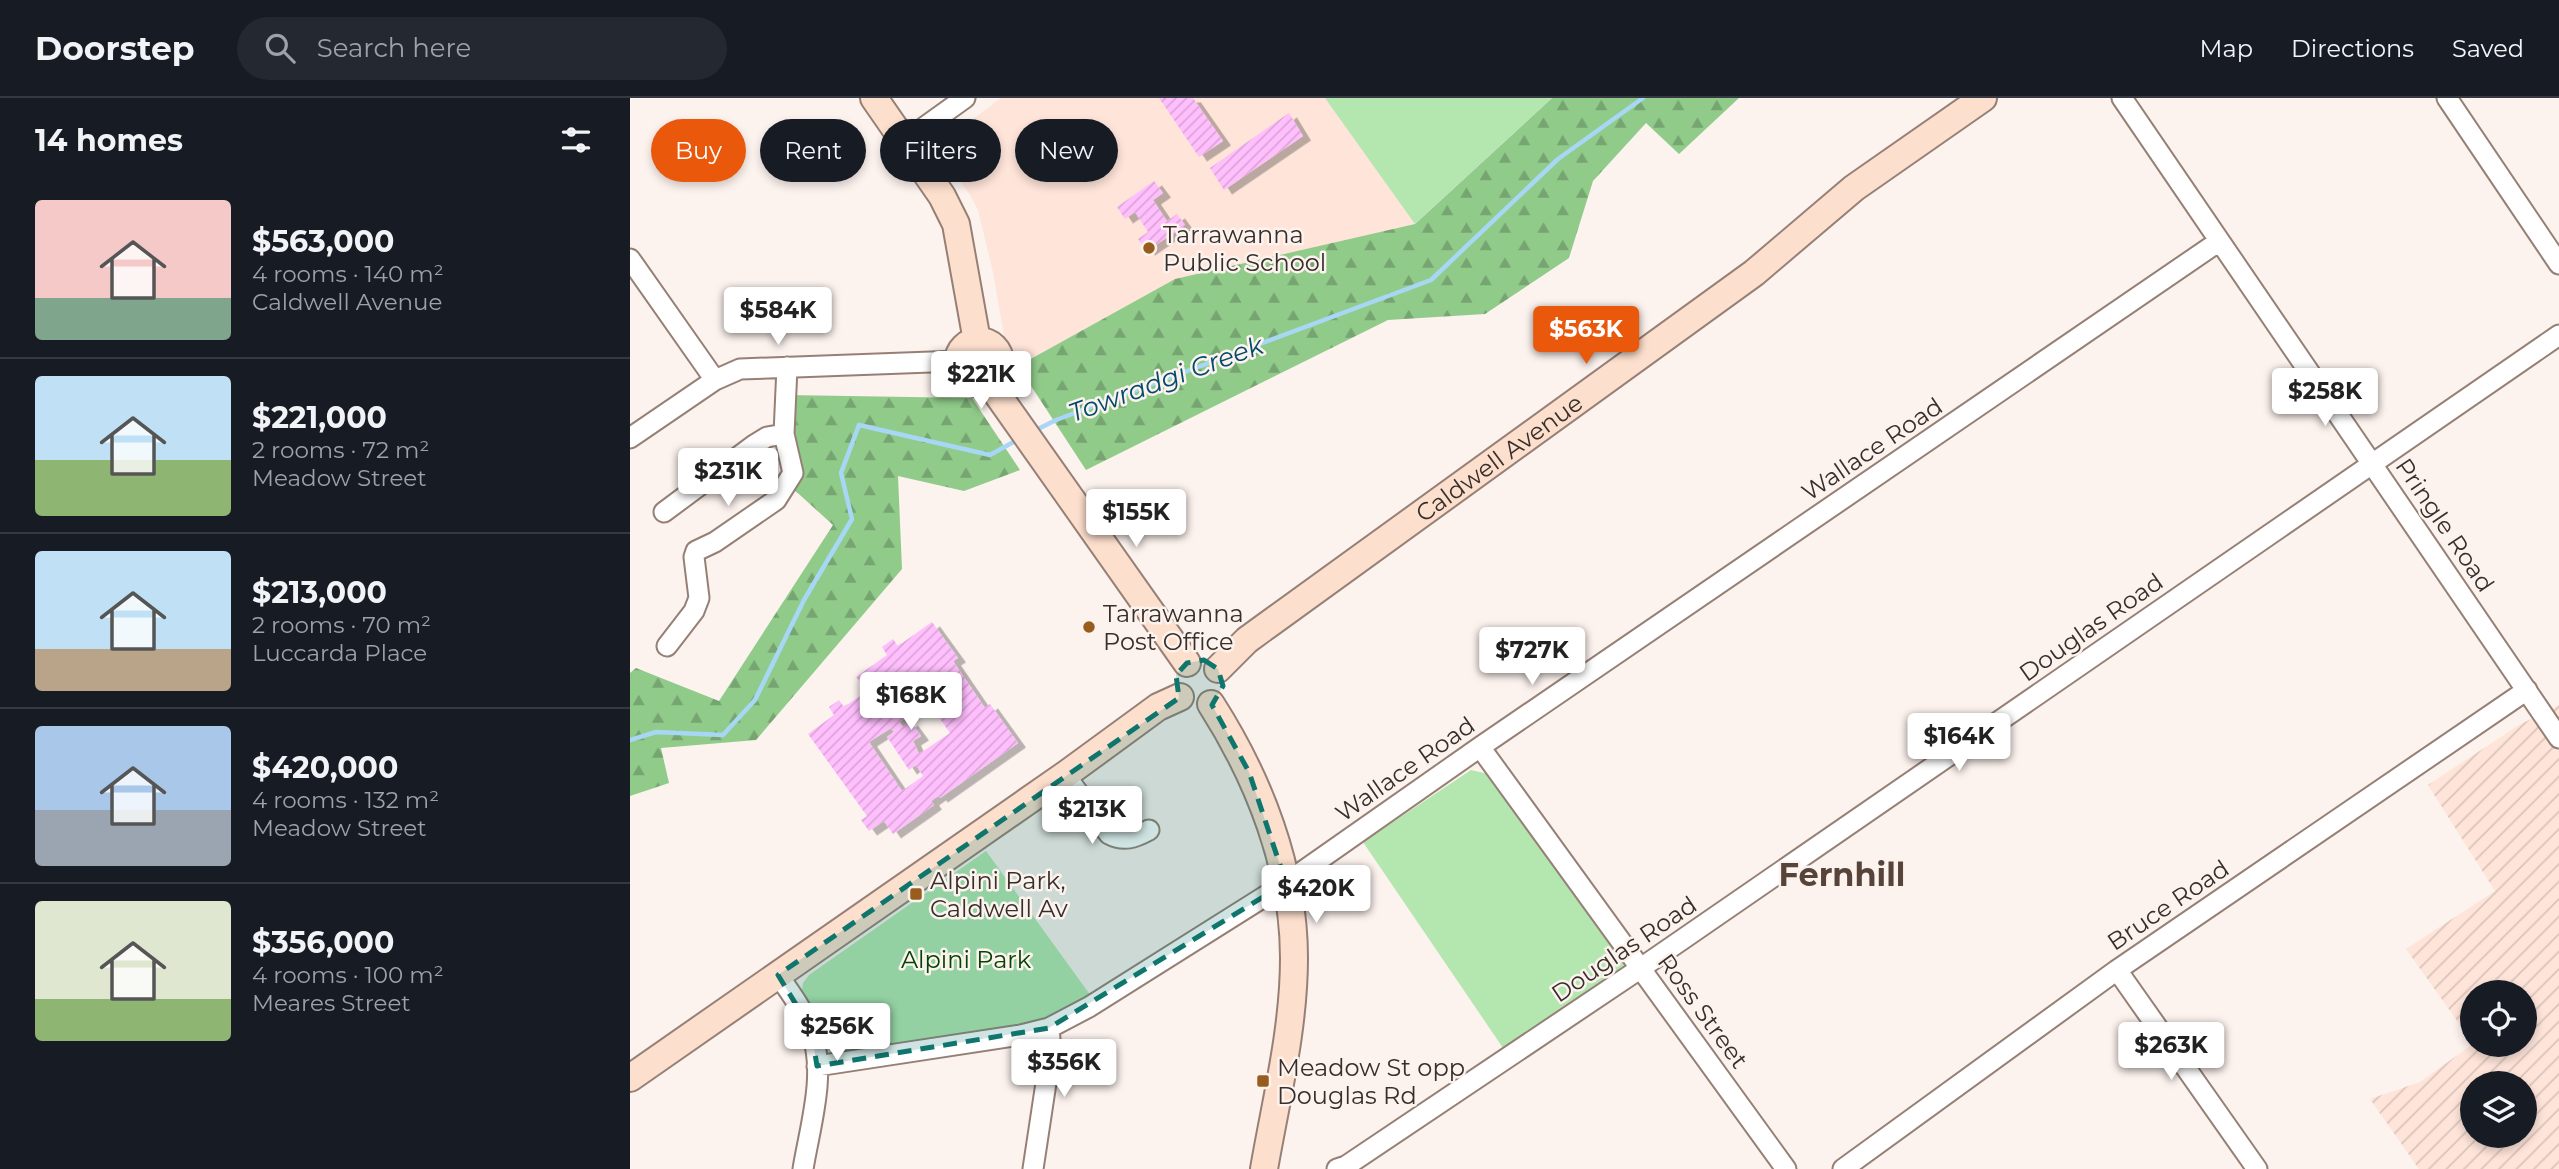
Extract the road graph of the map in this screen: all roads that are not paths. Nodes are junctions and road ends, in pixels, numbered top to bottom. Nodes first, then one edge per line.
1 (874, 98) edge
2 (965, 98) edge
3 (1983, 98) edge
4 (2122, 98) edge
5 (2447, 98) edge
6 (889, 119) edge
7 (936, 119) edge
8 (933, 182) edge
9 (2218, 242) junction
10 (630, 259) edge
11 (2559, 264) edge
12 (2559, 335) edge
13 (977, 341) junction
14 (958, 361) junction
15 (787, 367) junction
16 (715, 380) junction
17 (988, 381) junction
18 (784, 434) junction
19 (630, 438) edge
20 (2373, 463) junction
21 (664, 512) dead end
22 (667, 646) dead end
23 (1187, 663) junction
24 (1218, 669) junction
25 (2527, 690) junction
26 (1180, 697) junction
27 (1211, 704) junction
28 (2559, 738) edge
29 (1480, 747) junction
30 (1065, 775) junction
31 (1149, 830) dead end
32 (1286, 883) junction
33 (1641, 968) junction
34 (2117, 970) junction
35 (778, 975) junction
36 (1049, 1028) junction
37 (817, 1066) junction
38 (630, 1078) edge
39 (1344, 1168) edge
40 (803, 1169) edge
41 (1033, 1169) edge
42 (1264, 1169) edge
43 (1786, 1169) edge
44 (1843, 1169) edge
45 (2257, 1169) edge

1 - 6 main road
2 - 7 street
3 - 24 main road, Caldwell Avenue
4 - 9 street, Pringle Road
5 - 11 street
8 - 13 main road
9 - 20 street, Pringle Road
9 - 29 street, Wallace Road
10 - 16 street
12 - 20 street, Douglas Road
13 - 14 main road
13 - 17 main road
14 - 15 street
14 - 17 main road
15 - 16 street
15 - 18 street
16 - 19 street
17 - 23 main road
18 - 21 street
18 - 22 street
20 - 25 street, Pringle Road
20 - 33 street, Douglas Road
23 - 24 main road
23 - 26 main road
24 - 27 main road
25 - 28 street, Pringle Road
25 - 34 street, Bruce Road
26 - 27 main road
26 - 30 main road
27 - 32 main road
29 - 32 street, Wallace Road
29 - 33 street, Ross Street
30 - 31 street
30 - 35 main road
32 - 36 street, Wallace Road
32 - 42 main road
33 - 39 street, Douglas Road
33 - 43 street, Ross Street
34 - 44 street, Bruce Road
34 - 45 street
35 - 37 street
35 - 38 main road
36 - 37 street, Wallace Road
36 - 41 street
37 - 40 street

